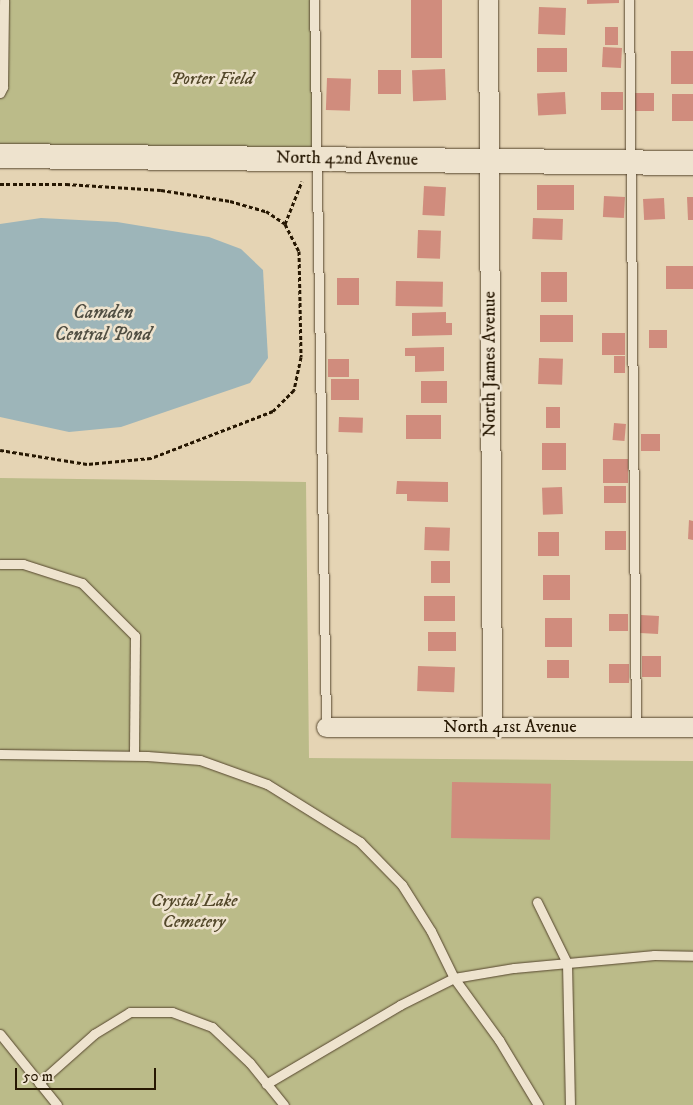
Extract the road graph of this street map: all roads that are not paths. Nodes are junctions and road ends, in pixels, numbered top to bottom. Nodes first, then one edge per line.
1 (4, 0) edge
2 (314, 0) edge
3 (488, 0) edge
4 (629, 0) edge
5 (0, 93) edge
6 (0, 156) edge
7 (489, 161) junction
8 (631, 162) junction
9 (693, 163) edge
10 (309, 167) junction
11 (0, 564) edge
12 (326, 727) joint
13 (492, 727) junction
14 (636, 727) junction
15 (693, 727) edge
16 (0, 754) edge
17 (134, 755) junction
18 (537, 902) dead end
19 (693, 956) edge
20 (567, 963) junction
21 (454, 978) junction
22 (0, 1034) edge
23 (39, 1083) junction
24 (266, 1084) junction
25 (57, 1105) edge
26 (284, 1105) edge
27 (538, 1105) edge
28 (570, 1105) edge

1 - 5 lane
2 - 10 lane
3 - 7 street, North James Avenue
4 - 8 lane
6 - 10 street, North 42nd Avenue
7 - 8 street, North 42nd Avenue
7 - 10 street, North 42nd Avenue
7 - 13 street, North James Avenue
8 - 9 street, North 42nd Avenue
8 - 14 lane
10 - 12 lane
11 - 17 lane
12 - 13 street, North 41st Avenue
13 - 14 street, North 41st Avenue
14 - 15 street, North 41st Avenue
16 - 17 lane
17 - 21 lane
18 - 20 lane
19 - 20 lane
20 - 21 lane
20 - 28 lane
21 - 24 lane
21 - 27 lane
22 - 23 lane
23 - 24 lane
23 - 25 lane
24 - 26 lane

